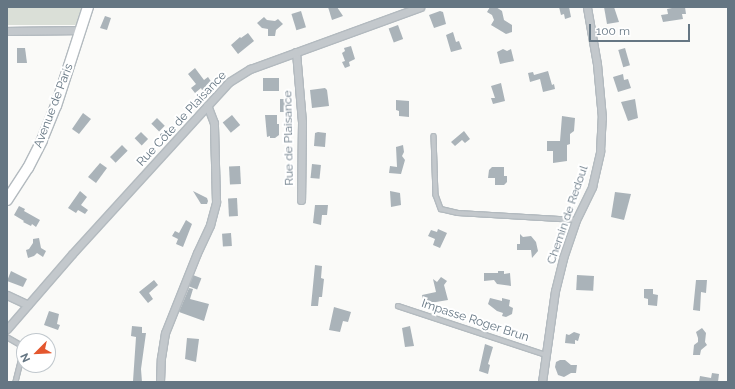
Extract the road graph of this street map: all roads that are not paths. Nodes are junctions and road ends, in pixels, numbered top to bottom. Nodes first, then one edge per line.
1 (88, 7) edge
2 (420, 7) edge
3 (587, 7) edge
4 (81, 30) junction
5 (7, 31) edge
6 (296, 52) junction
7 (207, 105) junction
8 (434, 136) dead end
9 (7, 200) edge
10 (301, 200) dead end
11 (576, 220) junction
12 (7, 295) edge
13 (28, 305) junction
14 (398, 306) dead end
15 (7, 329) edge
16 (7, 337) edge
17 (546, 355) junction
18 (16, 382) edge
19 (160, 382) edge
20 (542, 382) edge

1 - 4 main road, Avenue de Paris
2 - 6 street, Rue Côte de Plaisance
3 - 11 street, Chemin de Redoul
4 - 5 street
4 - 9 main road, Avenue de Paris
6 - 7 street, Rue Côte de Plaisance
6 - 10 street, Rue de Plaisance
7 - 13 street, Rue Côte de Plaisance
7 - 19 street
8 - 11 lane
11 - 17 street, Chemin de Redoul
12 - 13 street
13 - 15 street, Rue Côte de Plaisance
14 - 17 lane, Impasse Roger Brun
16 - 18 lane
17 - 20 street, Chemin de Redoul

